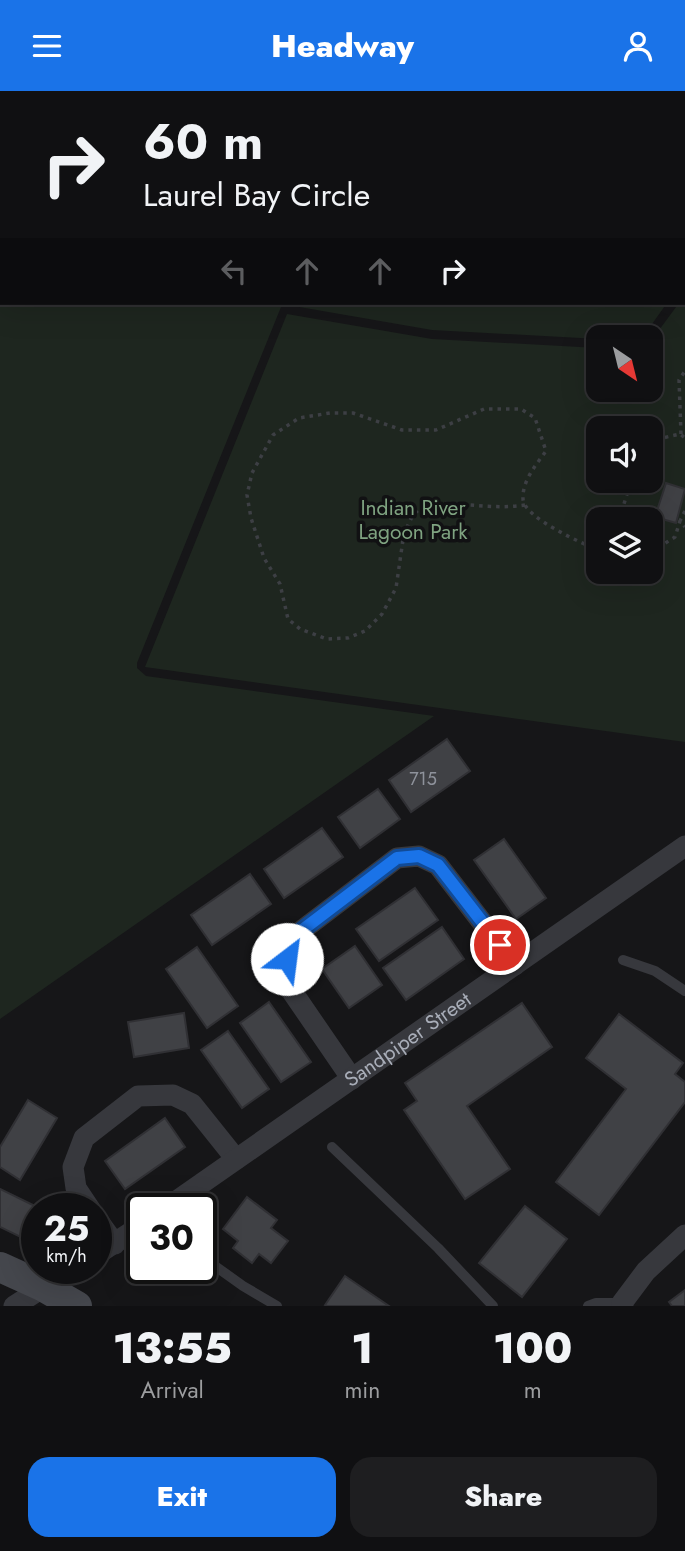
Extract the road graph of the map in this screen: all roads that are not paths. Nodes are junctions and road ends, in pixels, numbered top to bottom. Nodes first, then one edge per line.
1 (685, 846) edge
2 (623, 960) dead end
3 (515, 965) junction
4 (685, 991) edge
5 (352, 1079) junction
6 (332, 1147) dead end
7 (236, 1159) junction
8 (79, 1193) edge
9 (188, 1193) edge
10 (685, 1235) edge
11 (0, 1267) edge
12 (217, 1267) edge
13 (46, 1284) edge
14 (42, 1286) junction
15 (623, 1305) edge
16 (14, 1306) edge
17 (77, 1306) edge
18 (277, 1306) edge
19 (493, 1306) edge
20 (588, 1306) edge

1 - 3 street, Sandpiper Street
2 - 4 lane
3 - 5 street, Sandpiper Street
3 - 5 street
5 - 7 street, Sandpiper Street
6 - 19 lane
7 - 8 street
7 - 9 street, Sandpiper Street
10 - 15 street
11 - 14 street
12 - 18 lane
13 - 14 street
14 - 16 street
14 - 17 street
15 - 20 lane

